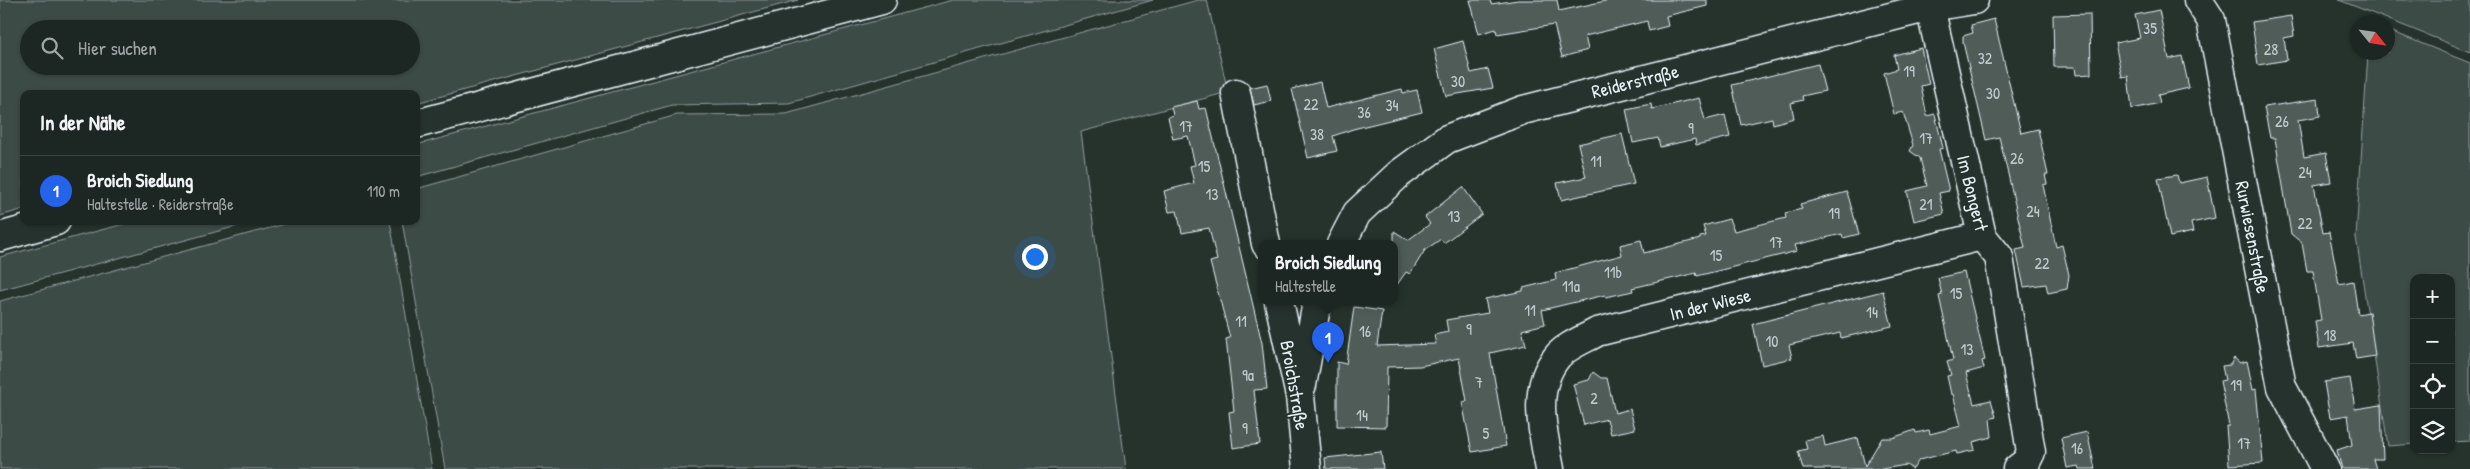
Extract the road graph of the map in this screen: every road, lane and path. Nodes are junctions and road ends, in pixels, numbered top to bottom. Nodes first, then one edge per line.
1 (882, 0) edge
2 (1974, 0) edge
3 (2198, 0) edge
4 (1930, 8) junction
5 (1887, 9) edge
6 (1236, 94) dead end
7 (420, 123) edge
8 (43, 225) edge
9 (1982, 236) junction
10 (0, 238) edge
11 (1265, 240) edge
12 (1343, 240) edge
13 (1279, 305) edge
14 (1316, 305) edge
15 (1300, 396) junction
16 (2026, 467) edge
17 (1307, 469) edge
18 (1550, 469) edge
19 (2325, 469) edge

1 - 7 street
2 - 4 street, Reiderstraße
3 - 19 street, Rurwiesenstraße
4 - 5 street, Reiderstraße
4 - 9 street, Im Bongert
5 - 12 street, Reiderstraße
6 - 11 street
8 - 10 street
9 - 16 street, Im Bongert
9 - 18 street, In der Wiese
13 - 15 street, Broichstraße
14 - 15 street
15 - 17 street, Broichstraße

